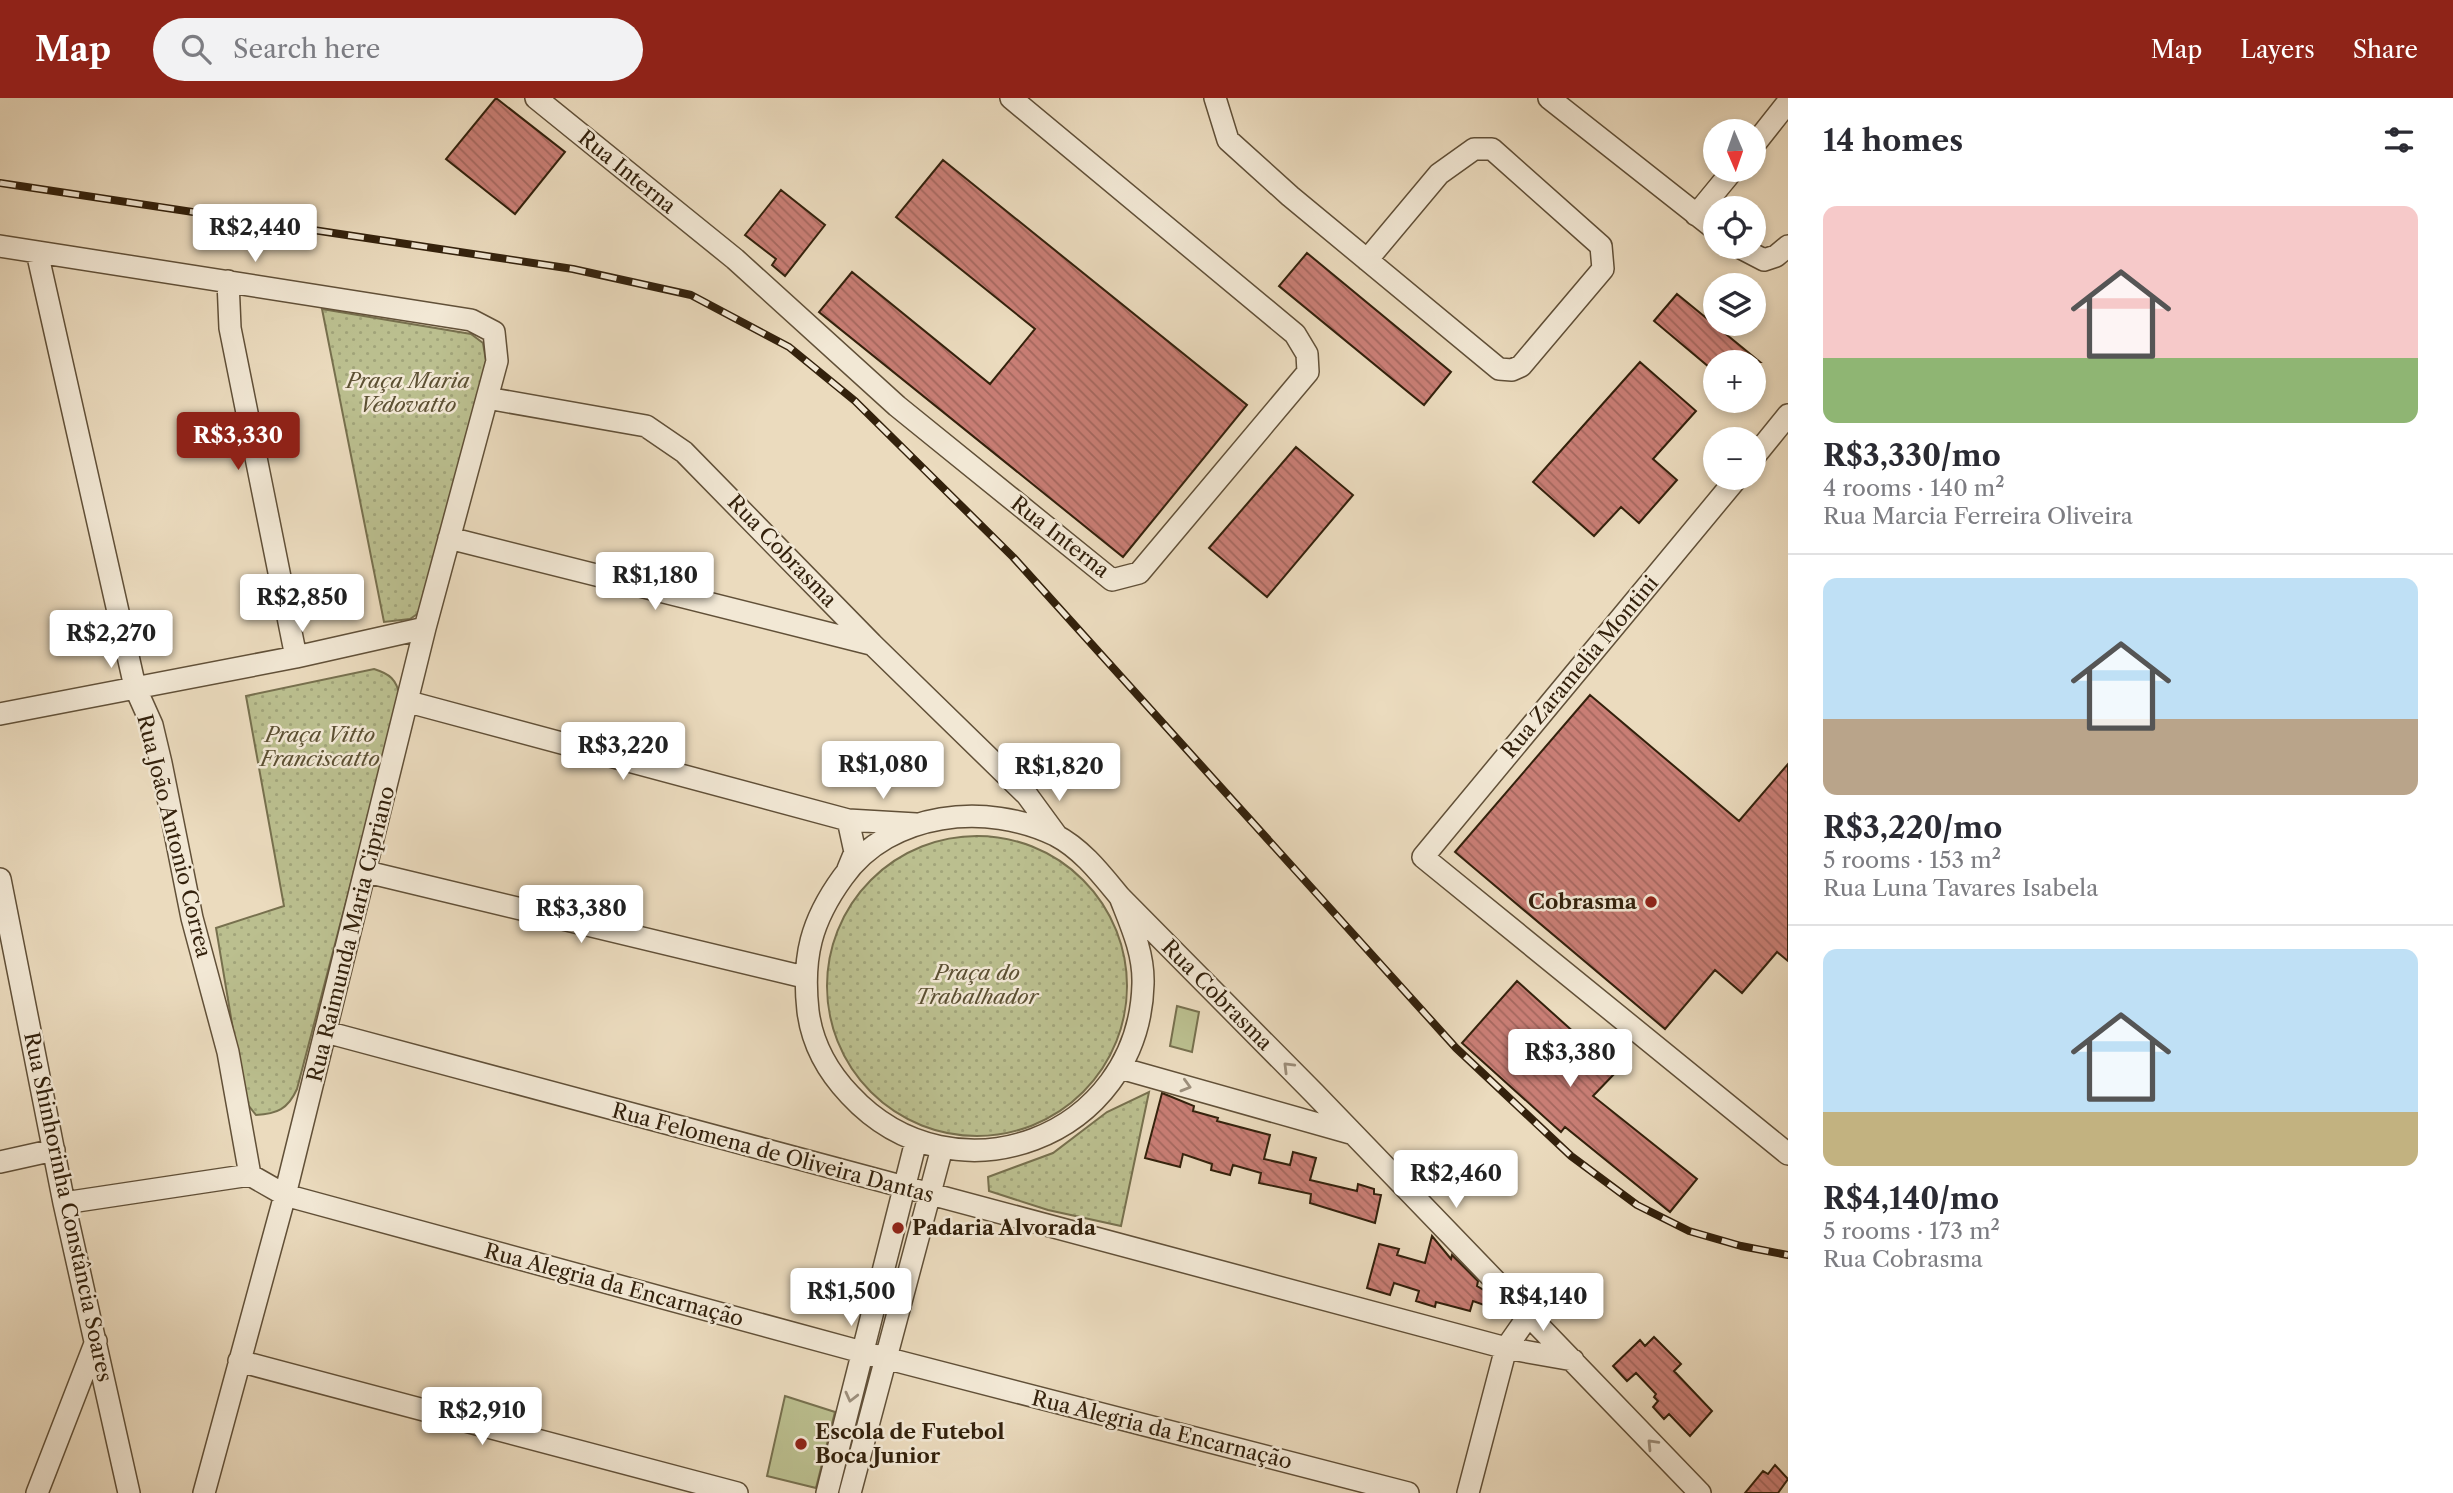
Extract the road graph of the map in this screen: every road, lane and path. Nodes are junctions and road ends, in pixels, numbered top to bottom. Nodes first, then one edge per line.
1 (536, 98) edge
2 (1012, 98) edge
3 (1215, 98) edge
4 (1549, 98) edge
5 (1788, 102) edge
6 (1766, 130) edge
7 (1723, 182) edge
8 (1696, 215) junction
9 (1703, 220) edge
10 (0, 246) edge
11 (1788, 246) edge
12 (37, 252) junction
13 (1762, 259) edge
14 (1367, 260) junction
15 (228, 281) junction
16 (487, 398) junction
17 (1788, 415) edge
18 (1766, 442) edge
19 (1727, 490) edge
20 (449, 538) junction
21 (425, 628) junction
22 (872, 644) junction
23 (296, 657) junction
24 (135, 687) junction
25 (409, 702) junction
26 (0, 714) edge
27 (1027, 795) junction
28 (1014, 819) junction
29 (848, 820) junction
30 (916, 824) junction
31 (1057, 836) junction
32 (848, 869) junction
33 (367, 872) junction
34 (0, 879) edge
35 (1119, 897) junction
36 (804, 977) junction
37 (326, 1032) junction
38 (1120, 1068) junction
39 (1314, 1093) junction
40 (1289, 1114) junction
41 (1352, 1134) junction
42 (916, 1141) junction
43 (942, 1148) junction
44 (54, 1150) junction
45 (1788, 1154) edge
46 (0, 1162) edge
47 (250, 1175) junction
48 (904, 1189) junction
49 (285, 1195) junction
50 (930, 1195) junction
51 (64, 1203) junction
52 (1529, 1315) junction
53 (96, 1341) junction
54 (1506, 1348) junction
55 (862, 1352) junction
56 (885, 1358) junction
57 (1573, 1360) junction
58 (239, 1361) junction
59 (37, 1493) edge
60 (130, 1493) edge
61 (204, 1493) edge
62 (737, 1493) edge
63 (827, 1493) edge
64 (850, 1493) edge
65 (1408, 1493) edge
66 (1468, 1493) edge
67 (1700, 1493) edge

1 - 2 street, Rua Interna
3 - 14 street
4 - 8 street
5 - 6 street
7 - 8 street
8 - 9 street
10 - 12 street
11 - 13 street
12 - 15 street
12 - 24 street, Rua João Antonio Correa
14 - 14 street
15 - 16 street, Rua Raimunda Maria Cipriano
15 - 23 street
16 - 20 street, Rua Raimunda Maria Cipriano
16 - 22 street, Rua Cobrasma
17 - 18 street
19 - 45 street, Rua Zaramelia Montini
20 - 21 street, Rua Raimunda Maria Cipriano
20 - 22 street
21 - 23 street
21 - 25 street, Rua Raimunda Maria Cipriano
22 - 27 street, Rua Cobrasma
23 - 24 street
24 - 26 street
24 - 47 street, Rua João Antonio Correa
25 - 29 street
25 - 33 street, Rua Raimunda Maria Cipriano
27 - 28 street
27 - 31 street, Rua Cobrasma
28 - 30 street
28 - 31 street
29 - 30 street
29 - 32 street
30 - 32 street
31 - 35 street
32 - 36 street
33 - 36 street
33 - 37 street, Rua Raimunda Maria Cipriano
34 - 44 street, Rua Shinhorinha Constância Soares
35 - 38 street
39 -> 35 street, Rua Cobrasma
36 - 42 street
37 - 48 street, Rua Felomena de Oliveira Dantas
37 - 49 street, Rua Raimunda Maria Cipriano
38 -> 40 street, Rua Cobrasma
38 - 43 street
39 - 40 street
39 - 41 street, Rua Cobrasma
40 - 41 street, Rua Cobrasma
41 - 52 street, Rua Cobrasma
42 - 43 street
42 - 48 street
43 - 50 street
44 - 46 street
44 - 51 street, Rua Shinhorinha Constância Soares
47 - 49 street, Rua Alegria da Encarnação
47 - 51 street
48 - 50 street, Rua Felomena de Oliveira Dantas
48 - 55 street
49 - 55 street, Rua Alegria da Encarnação
49 - 58 street, Rua Raimunda Maria Cipriano
50 - 54 street, Rua Felomena de Oliveira Dantas
50 - 56 street
51 - 53 street, Rua Shinhorinha Constância Soares
52 - 54 street
52 - 57 street, Rua Cobrasma
53 - 59 street
53 - 60 street, Rua Shinhorinha Constância Soares
54 - 57 street, Rua Felomena de Oliveira Dantas
54 - 66 street
55 - 56 street, Rua Alegria da Encarnação
55 -> 63 street
56 - 64 street
56 - 65 street, Rua Alegria da Encarnação
67 -> 57 street, Rua Cobrasma
58 - 61 street, Rua Raimunda Maria Cipriano
58 - 62 street

